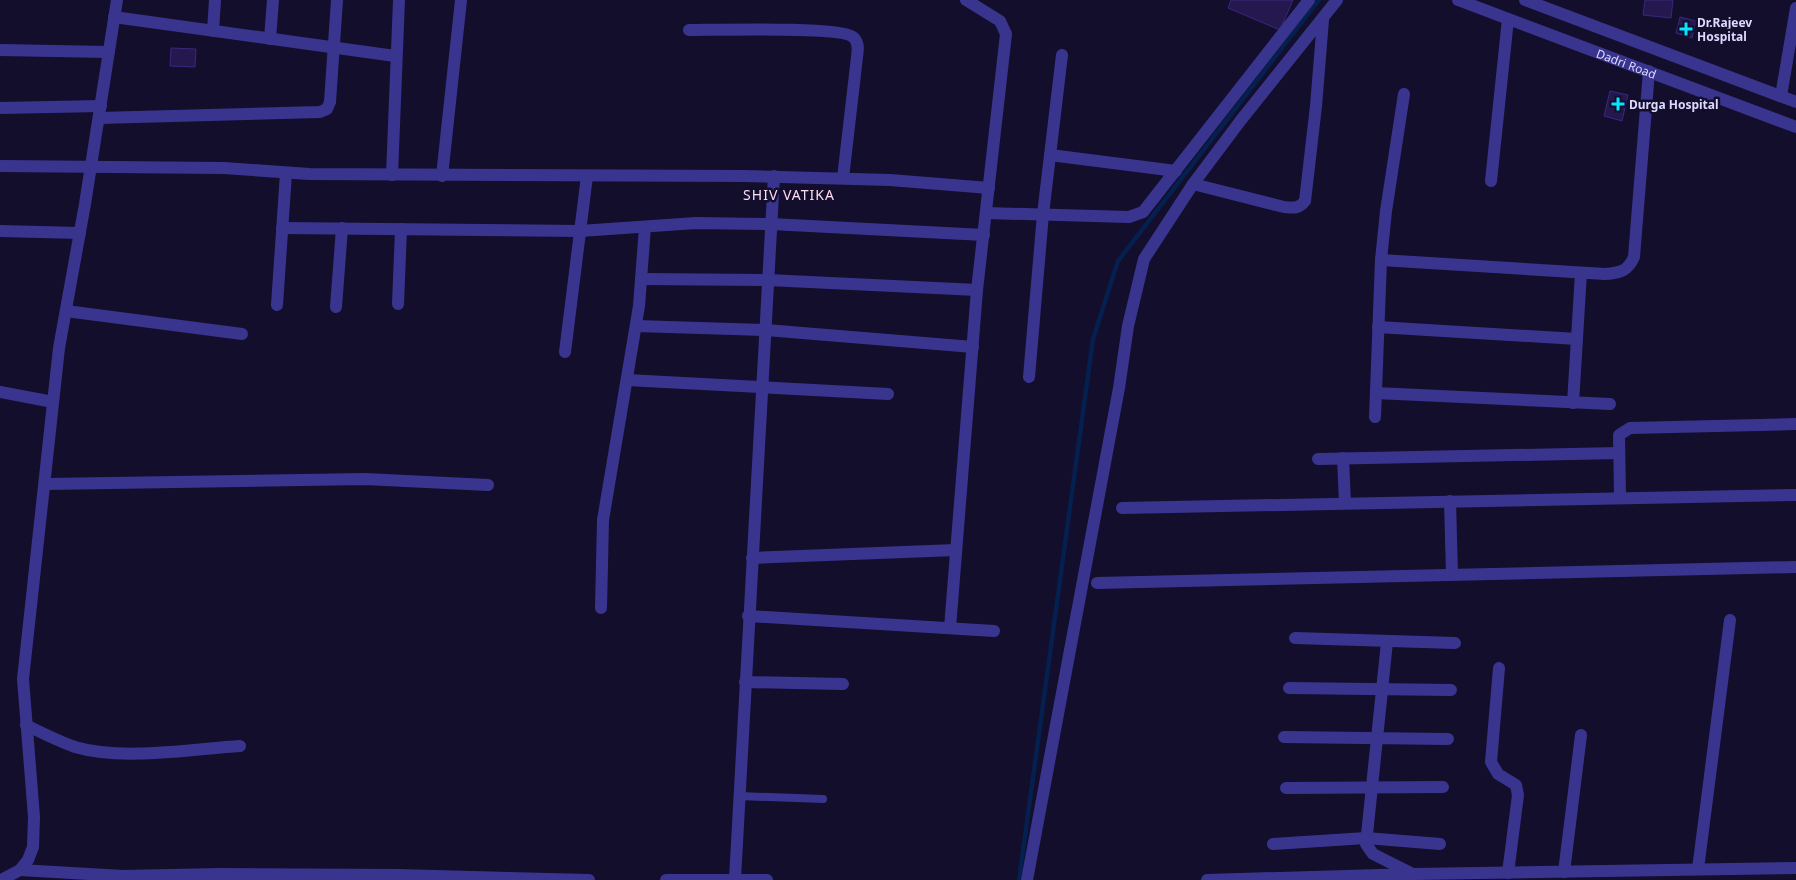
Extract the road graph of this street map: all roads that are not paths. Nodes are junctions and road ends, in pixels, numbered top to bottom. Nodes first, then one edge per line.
1 (117, 0) edge
2 (215, 0) edge
3 (273, 0) edge
4 (337, 0) edge
5 (399, 0) edge
6 (461, 0) edge
7 (966, 0) edge
8 (1309, 0) edge
9 (1338, 0) edge
10 (1458, 0) edge
11 (1525, 0) edge
12 (1796, 8) edge
13 (114, 17) junction
14 (1508, 19) junction
15 (1323, 20) junction
16 (689, 30) dead end
17 (213, 31) junction
18 (270, 39) junction
19 (332, 47) junction
20 (0, 50) edge
21 (109, 52) junction
22 (1062, 55) dead end
23 (395, 56) junction
24 (1648, 72) junction
25 (1404, 94) dead end
26 (1781, 96) junction
27 (1796, 102) edge
28 (0, 108) edge
29 (100, 112) junction
30 (1796, 127) edge
31 (1050, 155) junction
32 (0, 166) edge
33 (91, 168) junction
34 (1176, 171) junction
35 (286, 173) junction
36 (392, 175) junction
37 (442, 176) junction
38 (587, 176) junction
39 (774, 176) junction
40 (843, 178) junction
41 (1490, 181) dead end
42 (1193, 184) junction
43 (988, 188) junction
44 (986, 213) junction
45 (1043, 214) junction
46 (771, 224) junction
47 (645, 227) junction
48 (282, 228) junction
49 (342, 228) junction
50 (401, 229) junction
51 (0, 231) edge
52 (580, 231) junction
53 (80, 233) junction
54 (984, 235) junction
55 (1381, 260) junction
56 (1581, 273) junction
57 (642, 279) junction
58 (768, 280) junction
59 (977, 290) junction
60 (398, 304) dead end
61 (277, 305) dead end
62 (336, 307) dead end
63 (66, 311) junction
64 (636, 326) junction
65 (1378, 328) junction
66 (766, 330) junction
67 (242, 334) dead end
68 (1577, 339) junction
69 (973, 347) junction
70 (566, 352) dead end
71 (1029, 377) dead end
72 (627, 380) junction
73 (763, 387) junction
74 (0, 392) edge
75 (1376, 393) junction
76 (888, 394) dead end
77 (53, 402) junction
78 (1573, 403) junction
79 (1610, 404) dead end
80 (1375, 417) dead end
81 (1796, 424) edge
82 (1619, 452) junction
83 (1343, 458) junction
84 (1318, 459) dead end
85 (46, 484) junction
86 (488, 485) dead end
87 (1796, 495) edge
88 (1620, 497) junction
89 (1450, 501) junction
90 (1345, 504) junction
91 (1122, 508) dead end
92 (956, 550) junction
93 (752, 558) junction
94 (1796, 567) edge
95 (1452, 574) junction
96 (1097, 583) dead end
97 (601, 608) dead end
98 (748, 616) junction
99 (1730, 620) dead end
100 (950, 628) junction
101 (994, 631) dead end
102 (1295, 638) dead end
103 (1387, 642) junction
104 (1455, 643) dead end
105 (1499, 668) dead end
106 (745, 682) junction
107 (843, 684) dead end
108 (1289, 688) dead end
109 (1383, 690) junction
110 (1451, 690) dead end
111 (26, 725) junction
112 (1581, 735) dead end
113 (1284, 737) dead end
114 (1377, 739) junction
115 (1448, 740) dead end
116 (240, 746) dead end
117 (1370, 786) junction
118 (1443, 787) dead end
119 (1286, 788) dead end
120 (739, 796) junction
121 (824, 799) dead end
122 (1366, 838) junction
123 (1274, 844) dead end
124 (1440, 844) dead end
125 (1796, 868) edge
126 (1698, 869) junction
127 (20, 870) junction
128 (1564, 872) junction
129 (1508, 873) junction
130 (1414, 874) junction
131 (1546, 876) edge
132 (1289, 879) edge
133 (1322, 879) edge
134 (1, 880) edge
135 (589, 880) edge
136 (666, 880) edge
137 (734, 880) edge
138 (767, 880) edge
139 (1028, 880) edge
140 (1206, 880) edge

1 - 13 street
2 - 17 street
3 - 18 street
4 - 19 street
5 - 23 street
6 - 37 street
7 - 43 street
8 - 34 street
9 - 15 street
10 - 14 street, Dadri Road
11 - 26 street, Dadri Road
12 - 26 street
13 - 17 street
13 - 21 street
14 - 24 street, Dadri Road
14 - 41 street
15 - 42 street
15 - 42 street
16 - 40 street
17 - 18 street
18 - 19 street
19 - 23 street
19 - 29 street
20 - 21 street
21 - 29 street
22 - 31 street
23 - 36 street
24 - 30 street, Dadri Road
24 - 56 street
25 - 55 street
26 - 27 street, Dadri Road
28 - 29 street
29 - 33 street
31 - 34 street
31 - 45 street
32 - 33 street
33 - 35 street
33 - 53 street
34 - 45 street
35 - 36 street
35 - 48 street
36 - 37 street
37 - 38 street
38 - 39 street
38 - 52 street
39 - 40 street
39 - 46 street
40 - 43 street
42 - 139 street
43 - 44 street
44 - 45 street
44 - 54 street
45 - 71 street
46 - 47 street
46 - 54 street
46 - 58 street
47 - 52 street
47 - 57 street
48 - 49 street
48 - 61 street
49 - 50 street
49 - 62 street
50 - 52 street
50 - 60 street
51 - 53 street
52 - 70 street
53 - 63 street
54 - 59 street
55 - 56 street
55 - 65 street
56 - 68 street
57 - 58 street
57 - 64 street
58 - 59 street
58 - 66 street
59 - 69 street
63 - 67 street
63 - 77 street
64 - 66 street
64 - 72 street
65 - 68 street
65 - 75 street
66 - 69 street
66 - 73 street
68 - 78 street
69 - 92 street
72 - 73 street
72 - 97 street
73 - 76 street
73 - 93 street
74 - 77 street
75 - 78 street
75 - 80 street
77 - 85 street
78 - 79 street
81 - 82 street
82 - 83 street
82 - 88 street
83 - 84 street
83 - 90 street
85 - 86 street
85 - 111 street
87 - 88 street
88 - 89 street
89 - 90 street
89 - 95 street
90 - 91 street
92 - 93 street
92 - 100 street
93 - 98 street
94 - 95 street
95 - 96 street
98 - 100 street
98 - 106 street
99 - 126 street
100 - 101 street
102 - 103 street
103 - 104 street
103 - 109 street
105 - 129 street
106 - 107 street
106 - 120 street
108 - 109 street
109 - 110 street
109 - 114 street
111 - 116 street
111 - 127 street
112 - 128 street
113 - 114 street
114 - 115 street
114 - 117 street
117 - 118 street
117 - 119 street
117 - 122 street
120 - 121 lane
120 - 137 street
122 - 123 street
122 - 124 street
122 - 130 street
125 - 126 street
126 - 128 street
127 - 134 street
127 - 135 street
128 - 131 street
129 - 130 street
129 - 131 street
130 - 133 street
132 - 133 street
132 - 140 street
136 - 137 street
137 - 138 street

